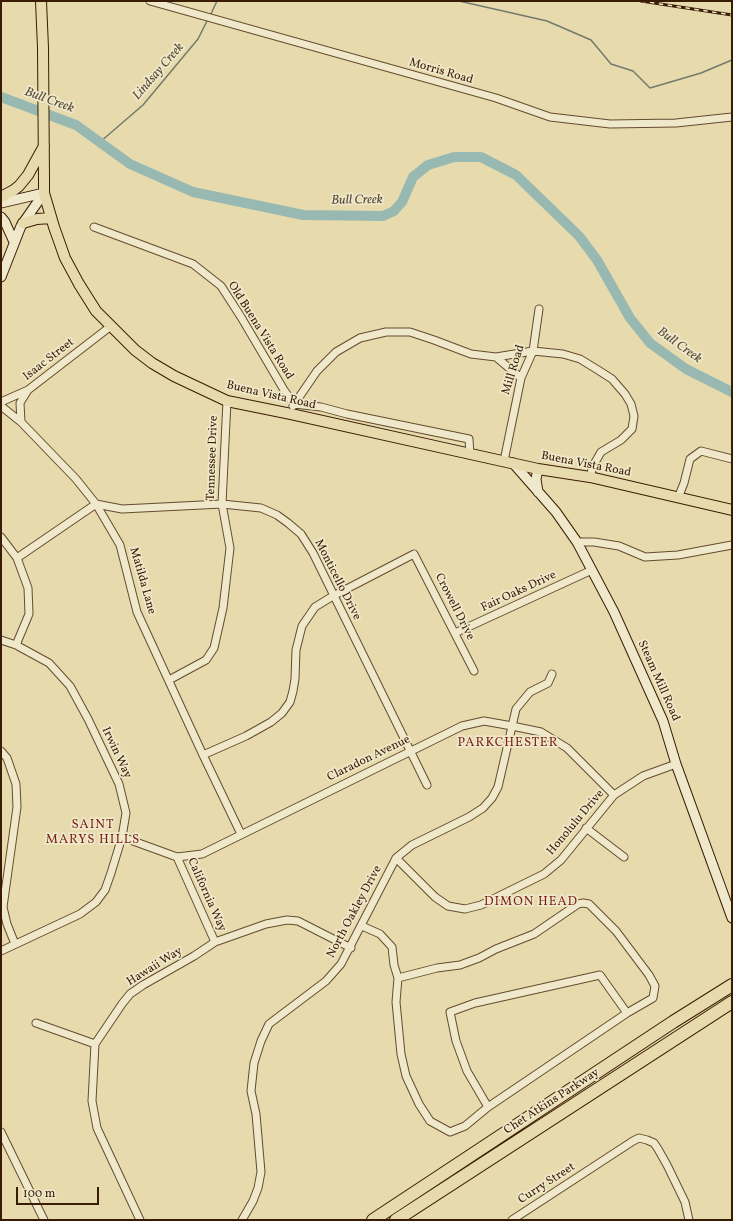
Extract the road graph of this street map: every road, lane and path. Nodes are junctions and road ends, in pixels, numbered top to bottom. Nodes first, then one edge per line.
1 (41, 1) edge
2 (45, 1) edge
3 (152, 1) edge
4 (42, 14) junction
5 (732, 117) edge
6 (44, 146) junction
7 (44, 193) junction
8 (1, 197) edge
9 (1, 203) edge
10 (1, 217) edge
11 (51, 218) junction
12 (22, 223) junction
13 (94, 227) dead end
14 (14, 242) junction
15 (1, 277) edge
16 (540, 309) dead end
17 (111, 326) junction
18 (533, 351) junction
19 (496, 357) junction
20 (521, 378) junction
21 (28, 390) junction
22 (227, 401) junction
23 (1, 402) edge
24 (294, 404) junction
25 (1, 406) edge
26 (291, 414) junction
27 (21, 422) junction
28 (470, 455) junction
29 (732, 459) edge
30 (508, 462) junction
31 (538, 469) junction
32 (590, 477) junction
33 (538, 492) junction
34 (678, 498) junction
35 (96, 504) junction
36 (222, 504) junction
37 (732, 510) edge
38 (1, 537) edge
39 (577, 542) junction
40 (732, 545) edge
41 (17, 558) junction
42 (592, 570) junction
43 (334, 596) junction
44 (455, 633) junction
45 (1, 640) edge
46 (16, 645) junction
47 (474, 671) dead end
48 (552, 674) dead end
49 (169, 680) junction
50 (512, 726) junction
51 (1, 751) edge
52 (410, 751) junction
53 (203, 755) junction
54 (676, 764) junction
55 (427, 784) dead end
56 (614, 795) junction
57 (586, 828) junction
58 (241, 834) junction
59 (122, 837) junction
60 (177, 857) junction
61 (624, 857) dead end
62 (396, 858) junction
63 (732, 918) edge
64 (362, 926) junction
65 (215, 942) junction
66 (15, 944) junction
67 (351, 948) junction
68 (1, 951) edge
69 (398, 978) junction
70 (732, 985) edge
71 (732, 1002) edge
72 (627, 1013) junction
73 (36, 1023) dead end
74 (95, 1044) junction
75 (488, 1107) junction
76 (1, 1132) edge
77 (3, 1143) edge
78 (43, 1218) edge
79 (35, 1220) edge
80 (140, 1220) edge
81 (242, 1220) edge
82 (373, 1220) edge
83 (396, 1220) edge
84 (512, 1220) edge
85 (689, 1220) edge

1 - 4 main road, Buena Vista Road
2 - 4 main road
3 - 5 street, Morris Road
4 - 6 main road, Buena Vista Road
6 - 7 main road, Buena Vista Road
6 - 8 main road
7 - 9 street
7 - 11 main road, Buena Vista Road
7 - 12 street
10 - 14 street
11 - 12 main road
11 - 17 main road, Buena Vista Road
12 - 14 street
13 - 24 street, Old Buena Vista Road
14 - 15 street
16 - 18 street, Mill Road
17 - 21 street, Isaac Street
17 - 22 main road, Buena Vista Road
18 - 19 street
18 - 20 street, Mill Road
18 - 32 street
19 - 20 street
19 - 24 street
20 - 30 street, Mill Road
21 - 23 street
21 - 27 street, Isaac Street
22 - 26 main road, Buena Vista Road
22 - 36 street, Tennessee Drive
24 - 26 street
24 - 28 street
25 - 27 street, Matilda Lane
26 - 28 main road, Buena Vista Road
27 - 35 street, Matilda Lane
28 - 30 main road, Buena Vista Road
29 - 34 street
30 - 31 main road, Buena Vista Road
30 - 33 street, Steam Mill Road
31 - 32 main road, Buena Vista Road
31 - 33 street
32 - 34 main road, Buena Vista Road
33 - 39 street, Steam Mill Road
34 - 37 main road, Buena Vista Road
35 - 36 street, Monticello Drive
35 - 41 street
35 - 49 street, Matilda Lane
36 - 43 street, Monticello Drive
36 - 49 street, Tennessee Drive
38 - 41 street
39 - 40 street
39 - 42 street, Steam Mill Road
41 - 46 street
42 - 44 street, Fair Oaks Drive
42 - 54 street, Steam Mill Road
43 - 44 street, Crowell Drive
43 - 52 street, Monticello Drive
43 - 53 street
44 - 47 street, Crowell Drive
45 - 46 street, Irwin Way
46 - 59 street, Irwin Way
48 - 50 street, North Oakley Drive
49 - 53 street, Matilda Lane
50 - 52 street, Claradon Avenue
50 - 56 street, Claradon Avenue
50 - 62 street, North Oakley Drive
51 - 66 street
52 - 55 street, Monticello Drive
52 - 58 street, Claradon Avenue
53 - 58 street, Matilda Lane
54 - 56 street, Honolulu Drive
54 - 63 street, Steam Mill Road
56 - 57 street, Honolulu Drive
57 - 61 street
57 - 62 street, Honolulu Drive
58 - 60 street, Claradon Avenue
59 - 60 street, Claradon Avenue
59 - 66 street, Irwin Way
60 - 65 street, California Way
62 - 64 street, North Oakley Drive
64 - 67 street, North Oakley Drive
64 - 69 street
65 - 67 street, Hawaii Way
65 - 74 street, Hawaii Way
66 - 68 street, Irwin Way
67 - 81 street, North Oakley Drive
69 - 72 street
69 - 75 street
70 - 82 highway, Chet Atkins Parkway
71 - 83 highway, Chet Atkins Parkway
72 - 75 street
72 - 75 street
73 - 74 street
74 - 80 street
76 - 77 street
77 - 78 street
78 - 79 street
84 - 85 street, Curry Street

